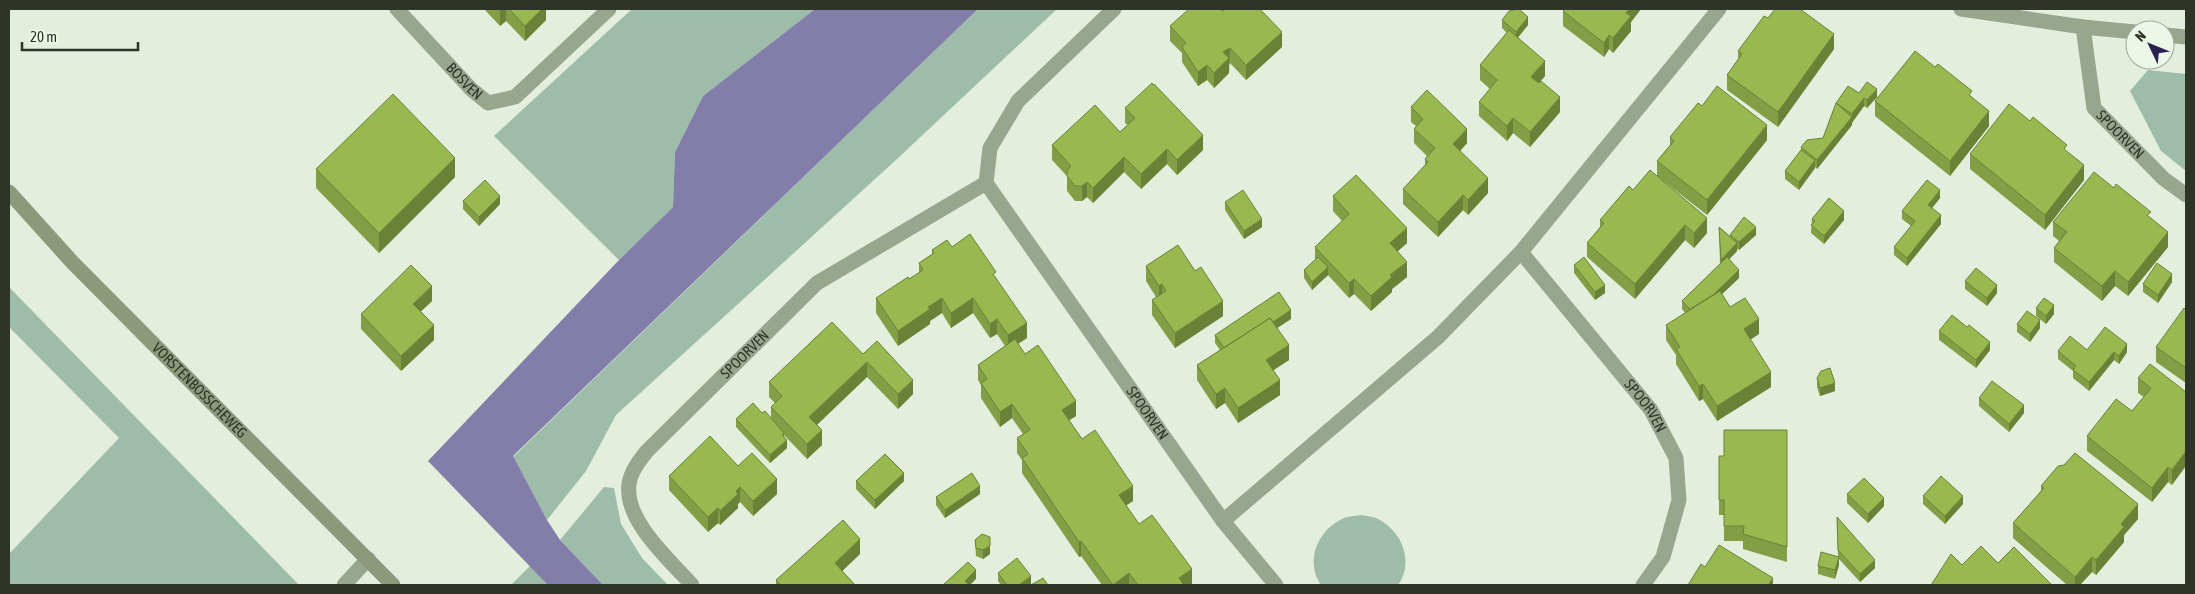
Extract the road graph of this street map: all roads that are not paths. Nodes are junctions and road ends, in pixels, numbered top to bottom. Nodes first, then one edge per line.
1 (397, 9) edge
2 (609, 9) edge
3 (1114, 9) edge
4 (1719, 9) edge
5 (1961, 9) edge
6 (2083, 27) junction
7 (2125, 31) edge
8 (986, 183) junction
9 (9, 192) edge
10 (2186, 195) edge
11 (1521, 252) junction
12 (1223, 521) junction
13 (368, 559) junction
14 (344, 585) edge
15 (392, 585) edge
16 (692, 585) edge
17 (1276, 585) edge
18 (1643, 585) edge

1 - 2 street, BOSVEN
3 - 8 street
4 - 11 street
5 - 6 street
6 - 7 street
6 - 10 street, SPOORVEN
8 - 12 street, SPOORVEN
8 - 16 street, SPOORVEN
9 - 13 street, VORSTENBOSSCHEWEG
11 - 12 street
11 - 18 street, SPOORVEN
12 - 17 street, SPOORVEN
13 - 14 street
13 - 15 street, VORSTENBOSSCHEWEG

